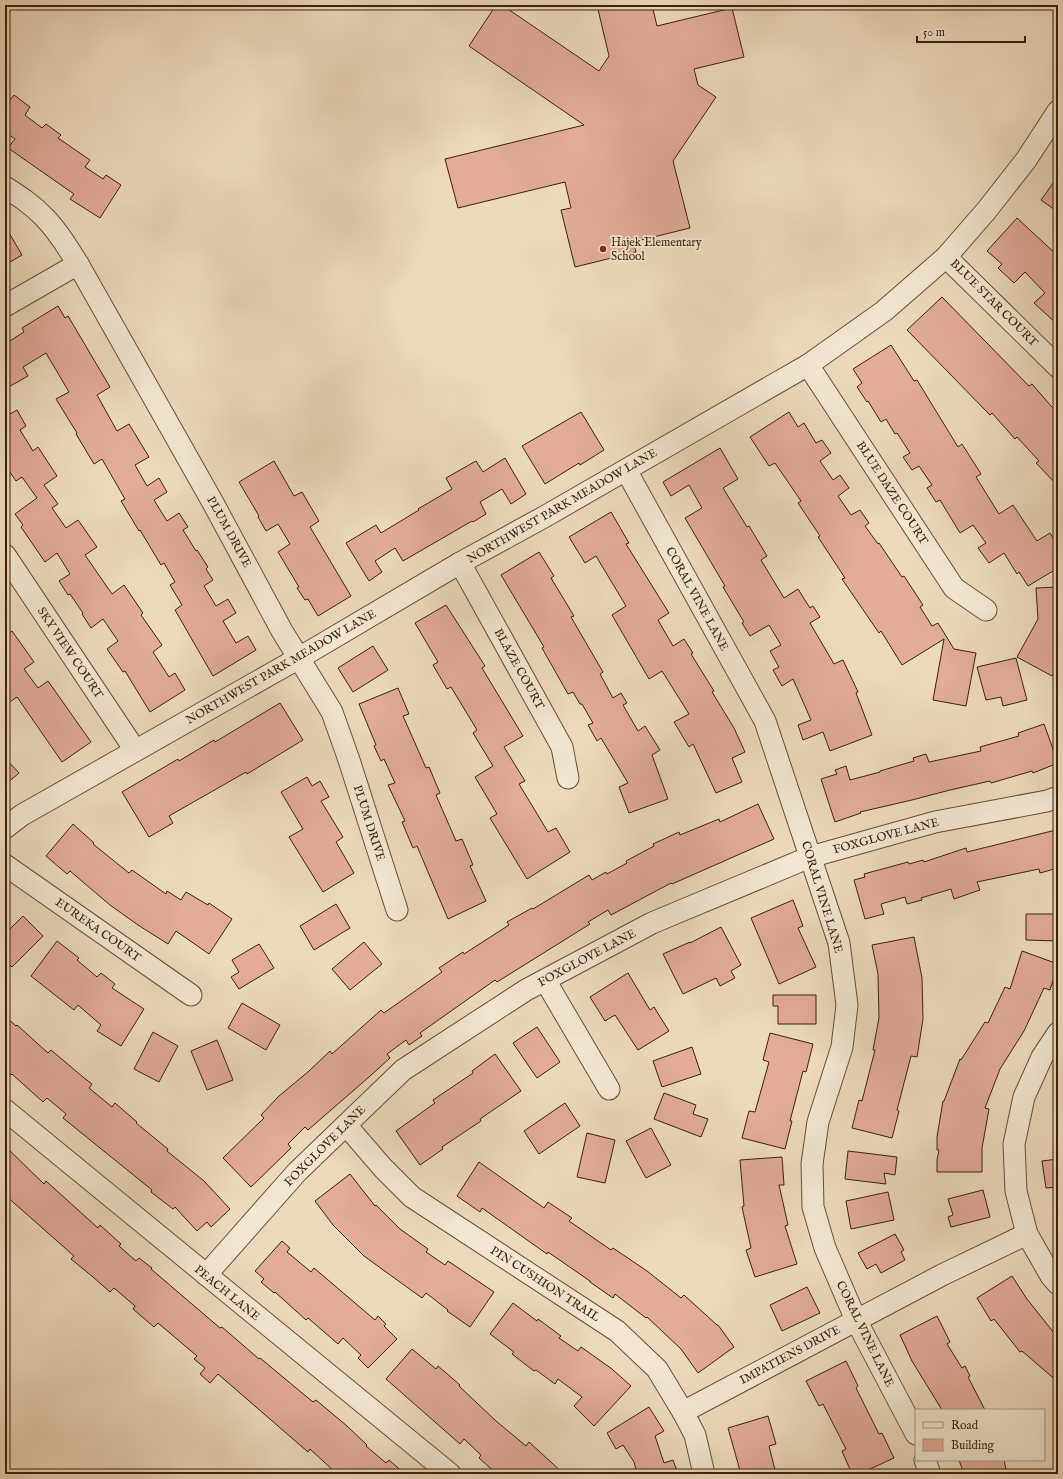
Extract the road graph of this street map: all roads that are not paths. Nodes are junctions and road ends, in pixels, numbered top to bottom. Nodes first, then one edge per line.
1 (1057, 113) edge
2 (5, 187) edge
3 (946, 257) junction
4 (78, 264) junction
5 (5, 306) edge
6 (808, 365) junction
7 (1058, 367) edge
8 (626, 470) junction
9 (5, 555) edge
10 (460, 563) junction
11 (986, 610) dead end
12 (299, 658) junction
13 (135, 750) junction
14 (568, 778) dead end
15 (1058, 797) edge
16 (5, 828) edge
17 (810, 857) junction
18 (5, 865) edge
19 (397, 910) dead end
20 (545, 980) junction
21 (191, 995) dead end
22 (1058, 1033) edge
23 (609, 1089) dead end
24 (5, 1110) edge
25 (346, 1125) junction
26 (1027, 1234) junction
27 (206, 1275) junction
28 (1058, 1284) edge
29 (856, 1320) junction
30 (683, 1412) junction
31 (915, 1432) edge
32 (925, 1461) edge
33 (450, 1474) edge
34 (704, 1474) edge
35 (930, 1474) edge

1 - 3 street, NORTHWEST PARK MEADOW LANE
2 - 4 street, PLUM DRIVE
3 - 6 street, NORTHWEST PARK MEADOW LANE
3 - 7 street, BLUE STAR COURT
4 - 5 street
4 - 12 street, PLUM DRIVE
6 - 8 street, NORTHWEST PARK MEADOW LANE
6 - 11 street, BLUE DAZE COURT
8 - 10 street, NORTHWEST PARK MEADOW LANE
8 - 17 street, CORAL VINE LANE
9 - 13 street, SKY VIEW COURT
10 - 12 street, NORTHWEST PARK MEADOW LANE
10 - 14 street, BLAZE COURT
12 - 13 street, NORTHWEST PARK MEADOW LANE
12 - 19 street, PLUM DRIVE
13 - 16 street, NORTHWEST PARK MEADOW LANE
15 - 17 street, FOXGLOVE LANE
17 - 20 street, FOXGLOVE LANE
17 - 29 street, CORAL VINE LANE
18 - 21 street, EUREKA COURT
20 - 23 street
20 - 25 street, FOXGLOVE LANE
22 - 26 street
24 - 27 street, PEACH LANE
25 - 27 street, FOXGLOVE LANE
25 - 30 street, PIN CUSHION TRAIL
26 - 28 street
26 - 29 street, IMPATIENS DRIVE
27 - 33 street, PEACH LANE
29 - 30 street, IMPATIENS DRIVE
29 - 31 street, CORAL VINE LANE
30 - 34 street, PIN CUSHION TRAIL
32 - 35 street

